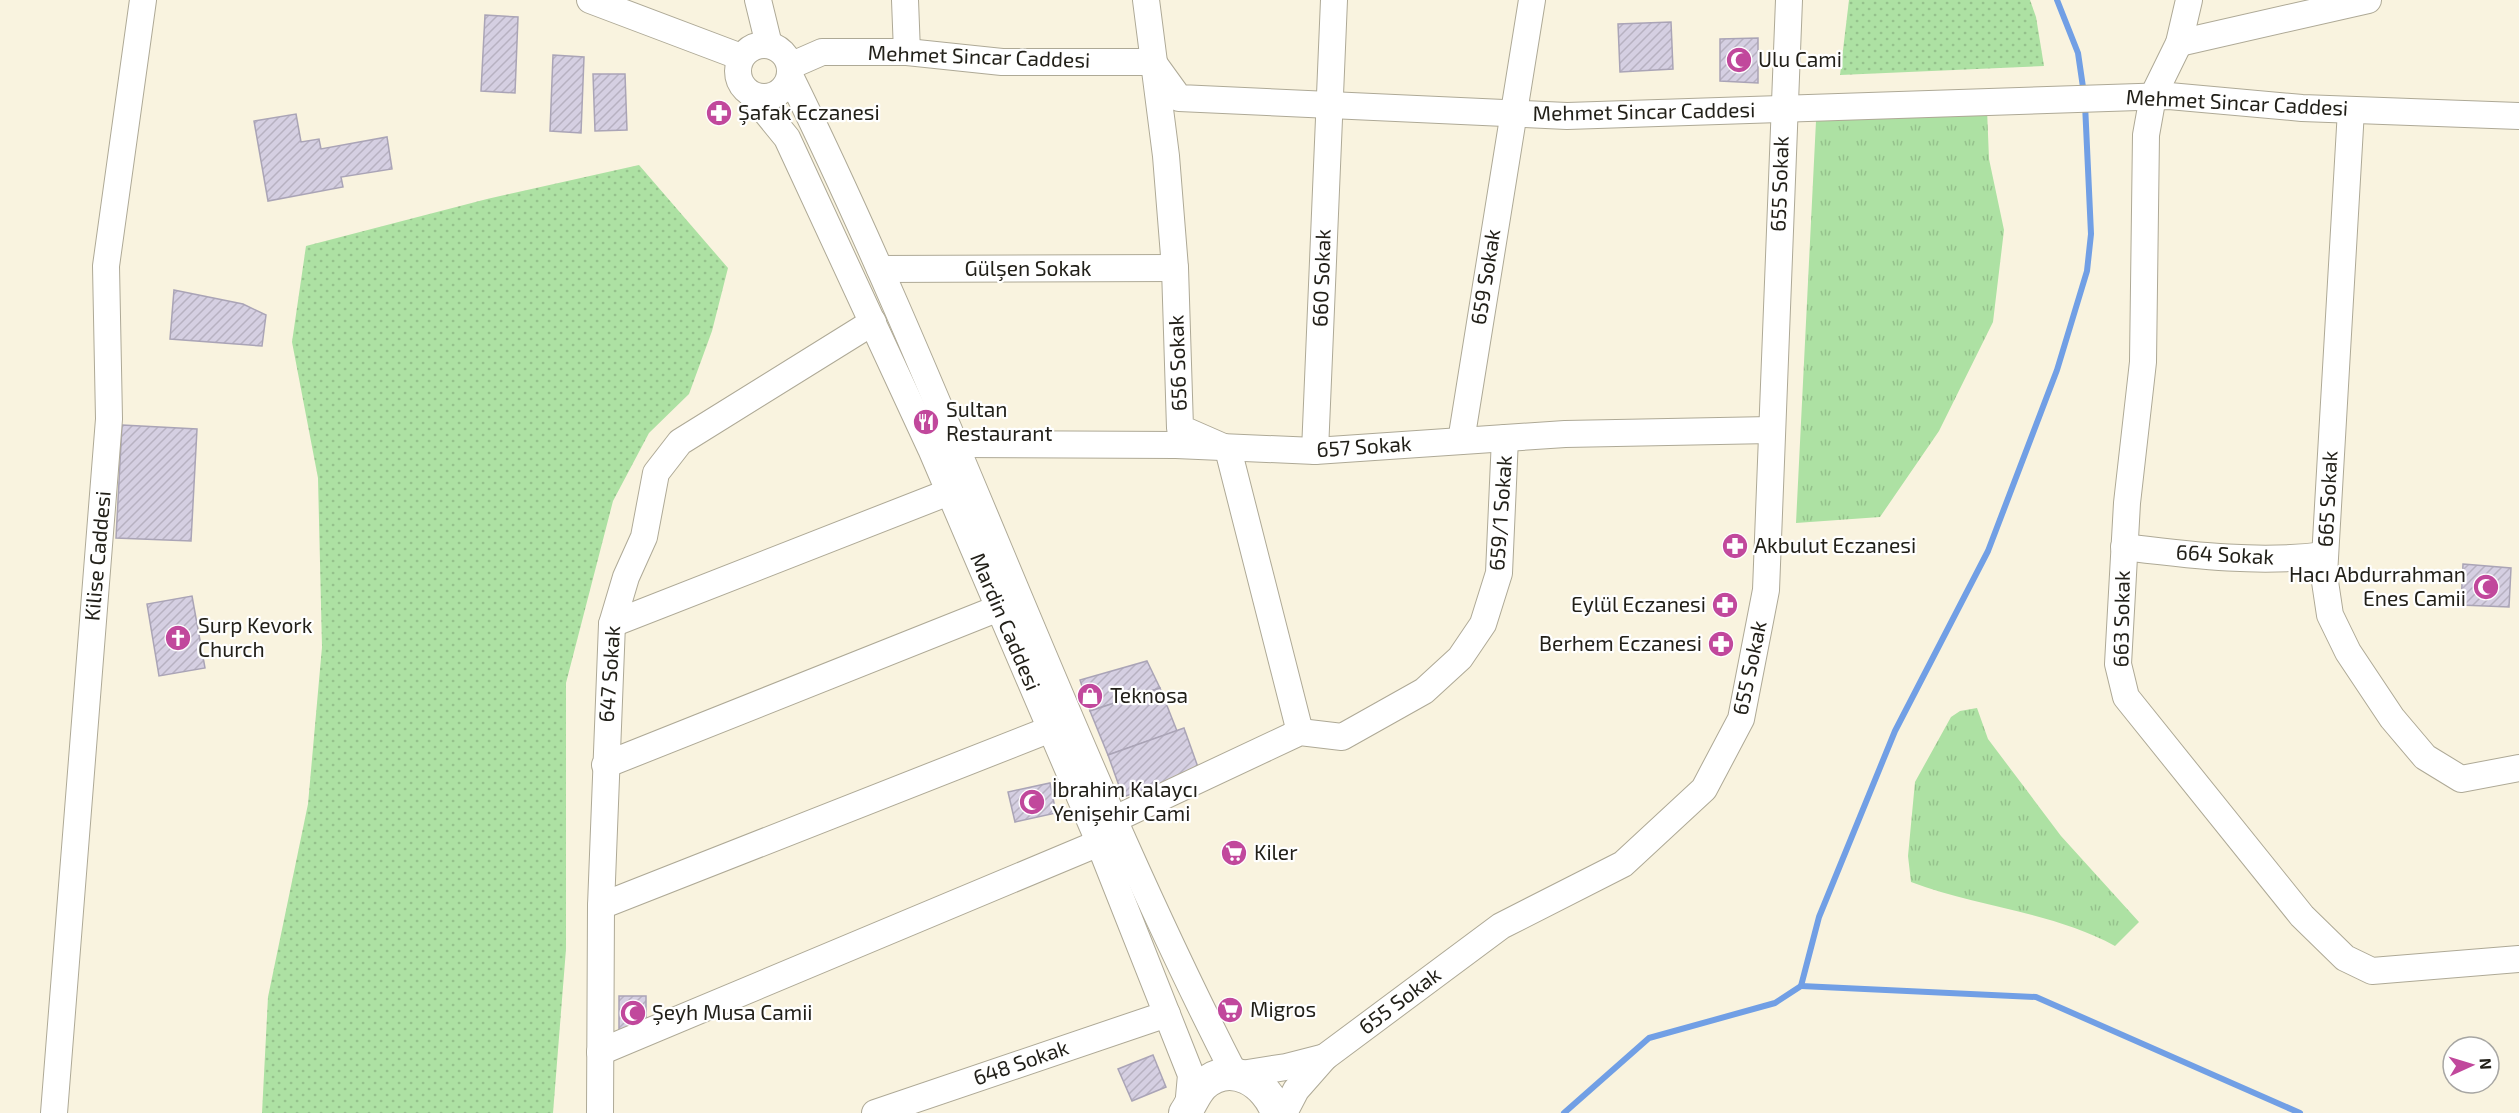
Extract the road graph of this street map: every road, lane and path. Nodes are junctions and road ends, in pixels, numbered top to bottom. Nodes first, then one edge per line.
1 (143, 0) edge
2 (590, 0) edge
3 (758, 0) edge
4 (905, 0) edge
5 (1146, 0) edge
6 (1334, 0) edge
7 (1532, 0) edge
8 (1789, 0) edge
9 (2189, 0) edge
10 (2368, 0) edge
11 (2179, 43) junction
12 (769, 45) junction
13 (907, 52) junction
14 (741, 57) junction
15 (1154, 62) junction
16 (790, 71) junction
17 (752, 94) junction
18 (2153, 96) junction
19 (1330, 105) junction
20 (1783, 109) junction
21 (2351, 110) junction
22 (1513, 113) junction
23 (2519, 116) edge
24 (1175, 268) junction
25 (880, 269) junction
26 (873, 322) junction
27 (1772, 430) junction
28 (1505, 438) junction
29 (1461, 441) junction
30 (956, 444) junction
31 (1228, 448) junction
32 (1315, 451) junction
33 (949, 492) junction
34 (2124, 547) junction
35 (2325, 555) junction
36 (999, 608) junction
37 (612, 624) junction
38 (1051, 729) junction
39 (1300, 732) junction
40 (605, 765) junction
41 (2519, 768) edge
42 (1115, 819) junction
43 (1099, 843) junction
44 (600, 906) junction
45 (2519, 959) edge
46 (1167, 1014) junction
47 (600, 1052) junction
48 (1325, 1057) junction
49 (1235, 1075) junction
50 (1187, 1112) edge
51 (54, 1113) edge
52 (600, 1113) edge
53 (875, 1113) edge
54 (1277, 1113) edge
55 (1284, 1113) edge

1 - 51 street, Kilise Caddesi
2 - 14 street
3 - 12 street
4 - 13 street
5 - 15 street, 656 Sokak
6 - 19 street, 660 Sokak
7 - 22 street, 659 Sokak
8 - 20 street, 655 Sokak
9 - 11 street, 663 Sokak
10 - 11 street
11 - 18 street, 663 Sokak
12 - 14 street
12 - 16 street
13 - 15 street, Mehmet Sincar Caddesi
13 - 16 street, Mehmet Sincar Caddesi
14 - 17 street, Mardin Caddesi
15 - 19 street, Mehmet Sincar Caddesi
15 - 24 street, 656 Sokak
16 - 17 street
16 - 25 street, Mardin Caddesi
17 - 26 street, Mardin Caddesi
18 - 20 street, Mehmet Sincar Caddesi
18 - 21 street, Mehmet Sincar Caddesi
18 - 34 street, 663 Sokak
19 - 22 street, Mehmet Sincar Caddesi
19 - 32 street, 660 Sokak
20 - 22 street, Mehmet Sincar Caddesi
20 - 27 street, 655 Sokak
21 - 23 street, Mehmet Sincar Caddesi
21 - 35 street, 665 Sokak
22 - 29 street, 659 Sokak
24 - 25 street, Gülşen Sokak
24 - 31 street, 656 Sokak
25 - 30 street, Mardin Caddesi
26 - 33 street, Mardin Caddesi
26 - 37 street, 647 Sokak
27 - 28 street, 657 Sokak
27 - 48 street, 655 Sokak
28 - 29 street, 657 Sokak
28 - 39 street, 659/1 Sokak
29 - 32 street, 657 Sokak
30 - 31 street, 657 Sokak
30 - 42 street, Mardin Caddesi
31 - 32 street, 657 Sokak
31 - 39 street
33 - 36 street, Mardin Caddesi
33 - 37 street
34 - 35 street, 664 Sokak
34 - 45 street, 663 Sokak
35 - 41 street, 665 Sokak
36 - 38 street, Mardin Caddesi
36 - 40 street
37 - 40 street, 647 Sokak
38 - 43 street, Mardin Caddesi
38 - 44 street
39 - 42 street
40 - 44 street, 647 Sokak
42 - 49 street, Mardin Caddesi
43 - 46 street, Mardin Caddesi
43 - 47 street
44 - 47 street, 647 Sokak
46 - 50 street, Mardin Caddesi
46 - 53 street, 648 Sokak
47 - 52 street, 647 Sokak
48 - 49 street, 655 Sokak
48 - 55 street, 655 Sokak
49 - 50 main road, Mardin Caddesi
49 - 54 main road

